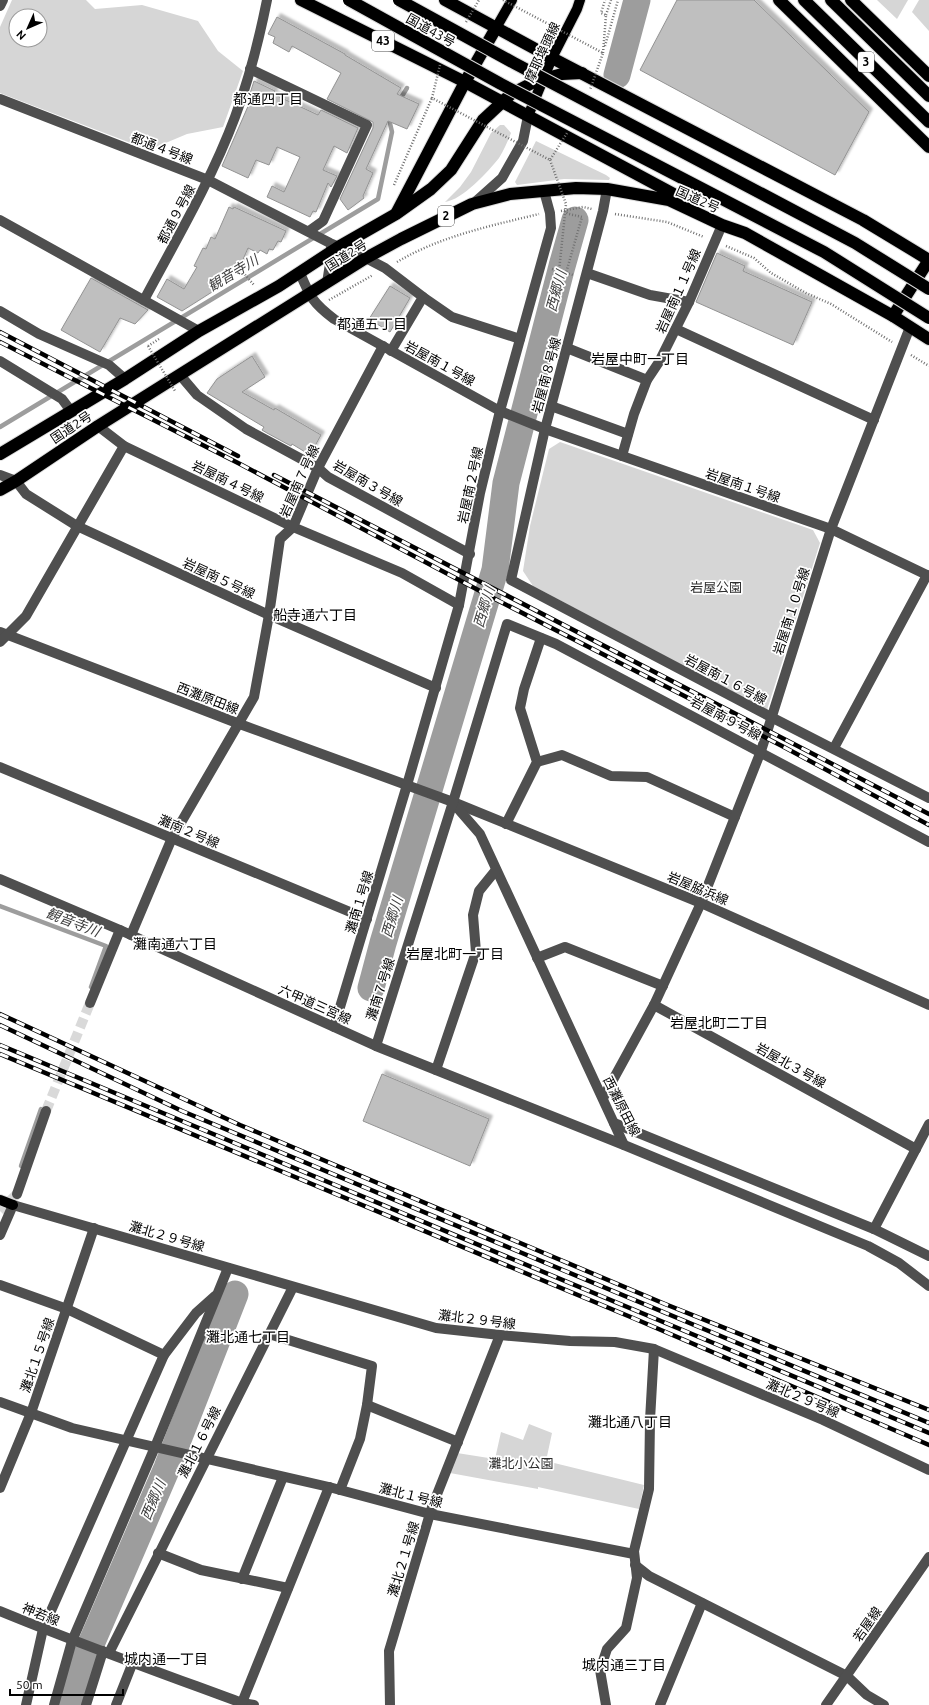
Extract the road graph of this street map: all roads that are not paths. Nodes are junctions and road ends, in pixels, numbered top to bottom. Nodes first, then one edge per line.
1 (3, 0) edge
2 (267, 0) edge
3 (301, 0) edge
4 (348, 0) edge
5 (399, 0) edge
6 (512, 0) edge
7 (580, 0) edge
8 (779, 0) edge
9 (804, 0) edge
10 (831, 0) edge
11 (851, 0) edge
12 (448, 1) edge
13 (0, 6) edge
14 (496, 28) junction
15 (552, 58) junction
16 (250, 69) junction
17 (582, 73) junction
18 (929, 76) edge
19 (542, 79) junction
20 (464, 82) junction
21 (501, 84) joint
22 (929, 96) edge
23 (0, 99) edge
24 (502, 102) junction
25 (528, 116) junction
26 (929, 122) edge
27 (929, 147) edge
28 (208, 180) junction
29 (607, 189) junction
30 (544, 191) junction
31 (472, 204) junction
32 (396, 214) junction
33 (0, 220) edge
34 (722, 225) junction
35 (309, 231) junction
36 (745, 233) junction
37 (334, 247) junction
38 (366, 258) junction
39 (929, 260) edge
40 (300, 273) junction
41 (587, 273) junction
42 (328, 283) junction
43 (929, 289) edge
44 (309, 294) junction
45 (423, 297) junction
46 (144, 300) junction
47 (689, 302) junction
48 (0, 311) edge
49 (893, 316) junction
50 (929, 318) edge
51 (910, 327) junction
52 (676, 329) junction
53 (199, 331) junction
54 (520, 339) junction
55 (929, 340) edge
56 (567, 348) junction
57 (387, 349) junction
58 (0, 361) edge
59 (180, 375) junction
60 (125, 379) junction
61 (647, 380) junction
62 (551, 406) junction
63 (71, 411) junction
64 (500, 411) junction
65 (874, 420) junction
66 (98, 426) junction
67 (545, 429) junction
68 (628, 434) junction
69 (124, 446) junction
70 (0, 454) edge
71 (622, 456) junction
72 (318, 468) junction
73 (0, 475) edge
74 (16, 481) junction
75 (0, 490) edge
76 (77, 526) junction
77 (293, 527) junction
78 (831, 529) junction
79 (470, 554) junction
80 (928, 575) edge
81 (512, 580) joint
82 (459, 605) junction
83 (269, 615) junction
84 (507, 624) joint
85 (2, 636) edge
86 (542, 638) junction
87 (436, 688) junction
88 (771, 717) junction
89 (237, 723) junction
90 (834, 748) junction
91 (760, 751) junction
92 (537, 762) junction
93 (0, 767) edge
94 (407, 785) junction
95 (927, 793) edge
96 (453, 802) junction
97 (735, 817) junction
98 (506, 824) junction
99 (172, 838) junction
100 (929, 842) edge
101 (496, 870) junction
102 (0, 879) edge
103 (701, 903) junction
104 (367, 920) junction
105 (120, 930) junction
106 (131, 935) junction
107 (537, 958) junction
108 (663, 986) junction
109 (90, 1003) tunnel mouth
110 (654, 1005) junction
111 (929, 1005) edge
112 (334, 1027) junction
113 (376, 1046) junction
114 (436, 1070) junction
115 (602, 1098) junction
116 (46, 1110) tunnel mouth
117 (614, 1123) junction
118 (929, 1124) edge
119 (624, 1144) junction
120 (916, 1149) junction
121 (16, 1194) tunnel mouth
122 (0, 1200) edge
123 (13, 1204) junction
124 (94, 1228) junction
125 (874, 1229) junction
126 (0, 1235) edge
127 (929, 1256) edge
128 (228, 1268) junction
129 (0, 1285) edge
130 (293, 1286) junction
131 (929, 1286) edge
132 (218, 1294) junction
133 (67, 1309) junction
134 (269, 1334) junction
135 (500, 1335) junction
136 (654, 1349) junction
137 (164, 1355) junction
138 (0, 1402) edge
139 (367, 1405) junction
140 (31, 1413) junction
141 (126, 1440) junction
142 (458, 1442) junction
143 (155, 1447) junction
144 (206, 1459) junction
145 (929, 1470) edge
146 (283, 1477) junction
147 (329, 1487) junction
148 (0, 1488) edge
149 (340, 1490) junction
150 (430, 1514) junction
151 (158, 1553) junction
152 (634, 1554) junction
153 (929, 1558) edge
154 (635, 1565) junction
155 (242, 1579) junction
156 (288, 1588) junction
157 (702, 1603) junction
158 (0, 1611) edge
159 (43, 1629) junction
160 (72, 1641) junction
161 (106, 1652) junction
162 (134, 1662) junction
163 (847, 1676) junction
164 (88, 1704) edge
165 (241, 1704) edge
166 (26, 1705) edge
167 (54, 1705) edge
168 (116, 1705) edge
169 (254, 1705) edge
170 (390, 1705) edge
171 (606, 1705) edge
172 (660, 1705) edge
173 (826, 1705) edge
174 (884, 1705) edge

1 - 13 street
2 - 16 street, 都通９号線
3 - 20 highway, 43
4 - 21 highway, 国道43号 / 43, bridge
5 - 43 highway, 国道43号, bridge
6 - 14 main road
7 - 15 main road, 摩耶埠頭線
8 - 27 highway
9 - 26 highway, 3
10 - 22 highway, 3
11 - 18 highway
12 - 14 highway
14 - 15 highway
14 - 20 highway
15 - 17 highway
15 - 19 main road, 摩耶埠頭線
16 - 28 street, 都通９号線
16 - 35 street
17 - 19 highway, 2
17 - 39 highway
19 - 24 highway, 2
19 - 25 main road, 摩耶埠頭線
20 - 24 highway, 国道2号 / 2
20 - 32 highway
21 - 50 highway, 国道2号, bridge
23 - 28 street, 都通４号線
24 - 25 highway, 国道2号 / 2
24 - 32 highway, 2
25 - 31 street
25 - 36 highway, 国道2号 / 2
28 - 35 street, 都通４号線
28 - 46 street, 都通９号線
29 - 30 highway, 国道2号 / 2
29 - 34 highway, 国道2号 / 2
29 - 41 street, 岩屋南８号線
30 - 31 highway, 国道2号 / 2
30 - 54 street, 岩屋南２号線
31 - 38 highway, 国道2号 / 2
32 - 37 highway, 国道2号 / 2
33 - 46 street
34 - 36 highway, 国道2号 / 2
34 - 47 street, 岩屋南１１号線
35 - 37 street, 都通４号線
36 - 49 highway, 国道2号 / 2
37 - 38 street, 都通４号線
37 - 40 highway, 国道2号 / 2
37 - 42 street
38 - 42 highway, 国道2号 / 2
38 - 45 street, 都通４号線
39 - 49 highway
40 - 44 street, 岩屋南１号線
40 - 53 highway, 国道2号 / 2
41 - 47 street
41 - 56 street, 岩屋南８号線
42 - 44 highway, 国道2号 / 2
44 - 57 street, 岩屋南１号線
44 - 59 highway, 国道2号 / 2
45 - 54 street, 都通４号線
45 - 57 street, 岩屋南７号線
46 - 53 street
47 - 52 street, 岩屋南１１号線
48 - 60 street
49 - 51 highway, 国道2号 / 2
51 - 55 highway, 国道2号 / 2
51 - 65 street, 岩屋南１０号線
52 - 61 street, 岩屋南１１号線
52 - 65 street
53 - 60 highway, 国道2号 / 2
54 - 64 street, 岩屋南２号線
56 - 61 street
56 - 62 street, 岩屋南８号線
57 - 64 street, 岩屋南１号線
57 - 72 street, 岩屋南７号線
58 - 63 street
59 - 66 highway, 国道2号 / 2
59 - 72 street, 岩屋南３号線
60 - 63 highway, 国道2号 / 2
61 - 68 street, 岩屋南１１号線
62 - 67 street, 岩屋南８号線
62 - 68 street
63 - 70 highway, 国道2号 / 2
64 - 67 street, 岩屋南１号線
64 - 79 street, 岩屋南２号線
65 - 78 street, 岩屋南１０号線
66 - 69 street, 岩屋南４号線
66 - 74 highway, 国道2号 / 2
67 - 71 street, 岩屋南１号線
67 - 81 street, 岩屋南８号線
68 - 71 street, 岩屋南１１号線
69 - 76 street
69 - 77 street, 岩屋南４号線
71 - 78 street, 岩屋南１号線
72 - 77 street, 岩屋南７号線
72 - 79 street, 岩屋南３号線
73 - 74 street, 岩屋南５号線
74 - 75 highway, 国道2号 / 2
74 - 76 street, 岩屋南５号線
76 - 83 street, 岩屋南５号線
76 - 85 street
77 - 82 street, 岩屋南４号線
77 - 83 street, 岩屋南７号線
78 - 80 street, 岩屋南１号線
78 - 88 street, 岩屋南１０号線
79 - 82 street, 岩屋南２号線
80 - 90 street
81 - 88 street, 岩屋南１６号線
82 - 87 street, 岩屋南２号線
83 - 87 street, 岩屋南５号線
83 - 89 street, 岩屋南７号線
84 - 86 street, 岩屋南９号線
84 - 96 street, 灘南７号線
85 - 89 street, 西灘原田線
86 - 91 street, 岩屋南９号線
86 - 92 street
87 - 94 street, 岩屋南２号線
88 - 90 street, 岩屋南１６号線
88 - 91 street, 岩屋南１０号線
89 - 94 street, 西灘原田線
89 - 99 street, 岩屋南７号線
90 - 95 street, 岩屋南１６号線
91 - 97 street, 岩屋南１０号線
91 - 100 street, 岩屋南９号線
92 - 97 street
92 - 98 street
93 - 99 street, 灘南２号線
94 - 96 street, 西灘原田線
94 - 104 street, 灘南１号線
96 - 98 street, 岩屋脇浜線
96 - 101 street, 西灘原田線
96 - 113 street, 灘南７号線
97 - 103 street, 岩屋南１０号線
98 - 103 street, 岩屋脇浜線
99 - 104 street, 灘南２号線
99 - 106 street, 岩屋南７号線
101 - 107 street, 西灘原田線
101 - 114 street
102 - 105 street, 六甲道三宮線
103 - 108 street, 岩屋南１０号線
103 - 111 street, 岩屋脇浜線
104 - 112 street, 灘南１号線
105 - 106 street, 六甲道三宮線
105 - 109 street
106 - 112 street, 六甲道三宮線
107 - 108 street
107 - 115 street, 西灘原田線
108 - 110 street, 岩屋南１０号線
110 - 115 street, 岩屋南１０号線
110 - 120 street, 岩屋北３号線
112 - 113 street, 六甲道三宮線
113 - 114 street, 六甲道三宮線
114 - 119 street, 六甲道三宮線
115 - 117 street, 西灘原田線
116 - 121 street
117 - 119 street, 西灘原田線
117 - 125 street
118 - 120 street
119 - 131 street, 西灘原田線
120 - 125 street
122 - 123 main road
123 - 124 street, 灘北２９号線
123 - 126 street
124 - 128 street, 灘北２９号線
124 - 133 street, 灘北１５号線
125 - 127 street
128 - 130 street, 灘北２９号線
128 - 132 street
129 - 133 street
130 - 134 street, 灘北１６号線
130 - 135 street, 灘北２９号線
132 - 137 street
132 - 143 street
133 - 137 street
133 - 140 street, 灘北１５号線
134 - 139 street
134 - 144 street, 灘北１６号線
135 - 136 street, 灘北２９号線
135 - 142 street, 灘北２１号線
136 - 145 street, 灘北２９号線
136 - 152 street
137 - 141 street
138 - 140 street
139 - 142 street
139 - 149 street
140 - 141 street
140 - 148 street, 灘北１５号線
141 - 143 street
141 - 159 street
142 - 150 street, 灘北２１号線
143 - 144 street, 灘北１号線
143 - 160 street
144 - 146 street, 灘北１号線
144 - 151 street, 灘北１６号線
146 - 147 street, 灘北１号線
146 - 155 street
147 - 149 street, 灘北１号線
147 - 156 street
149 - 150 street, 灘北１号線
150 - 152 street, 灘北１号線
150 - 170 street, 灘北２１号線
151 - 155 street
151 - 161 street, 灘北１６号線
152 - 154 street
153 - 163 street, 若屋線
154 - 157 street
154 - 171 street
155 - 156 street
156 - 165 street
157 - 163 street
157 - 172 street
158 - 159 street, 神若線
159 - 160 street, 神若線
159 - 166 street
160 - 161 street, 神若線
160 - 167 street
161 - 162 street
161 - 164 street, 灘北１６号線
162 - 165 street
162 - 168 street
163 - 173 street, 若屋線
163 - 174 street
165 - 169 street

